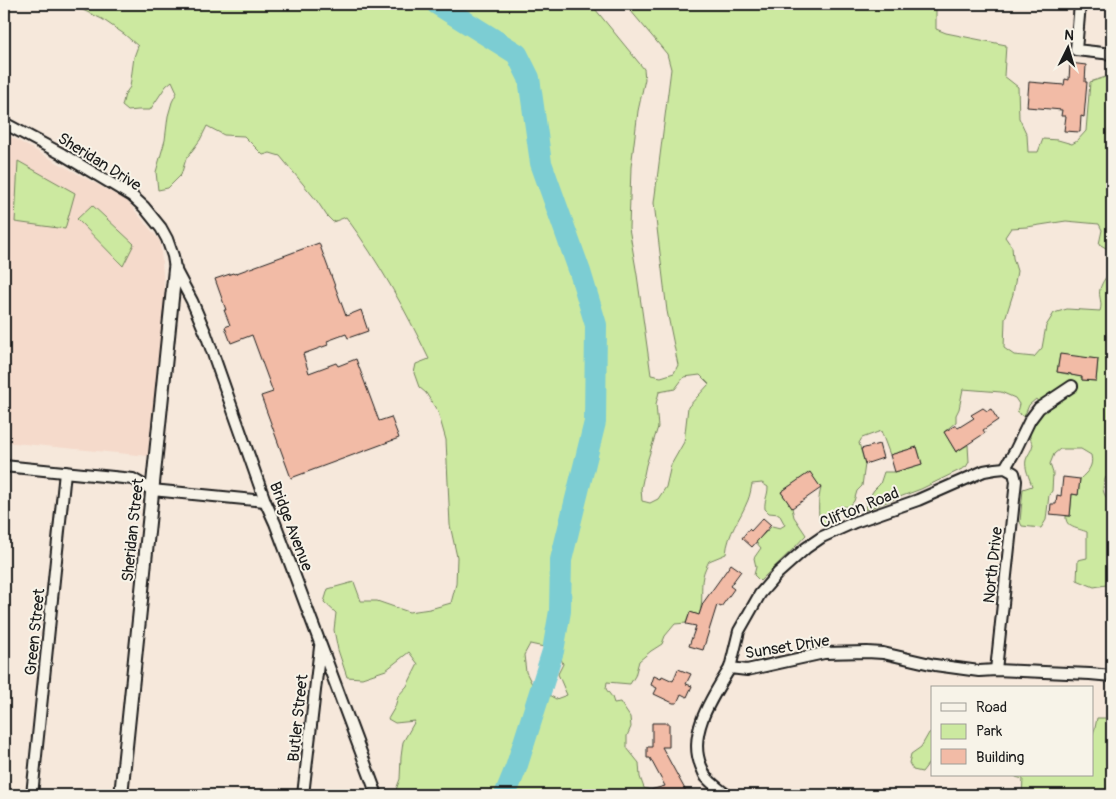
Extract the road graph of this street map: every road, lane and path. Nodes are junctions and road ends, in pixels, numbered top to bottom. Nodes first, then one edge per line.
1 (1080, 4) edge
2 (1112, 54) edge
3 (4, 123) edge
4 (175, 269) junction
5 (1072, 386) dead end
6 (4, 466) edge
7 (1005, 468) junction
8 (65, 472) junction
9 (152, 490) junction
10 (265, 501) junction
11 (320, 644) junction
12 (730, 668) junction
13 (996, 670) junction
14 (1112, 676) edge
15 (32, 795) edge
16 (121, 795) edge
17 (303, 795) edge
18 (377, 795) edge
19 (727, 795) edge

1 - 2 street
3 - 4 street, Sheridan Drive
4 - 9 street, Sheridan Street
4 - 10 street, Bridge Avenue
5 - 7 street
6 - 8 street
7 - 12 street, Clifton Road
7 - 13 street, North Drive
8 - 9 street
8 - 15 street, Green Street
9 - 10 street
9 - 16 street, Sheridan Street
10 - 11 street, Bridge Avenue
11 - 17 street, Butler Street
11 - 18 street, Bridge Avenue
12 - 13 street, Sunset Drive
12 - 19 street, Sunset Drive
13 - 14 street, Sunset Drive

